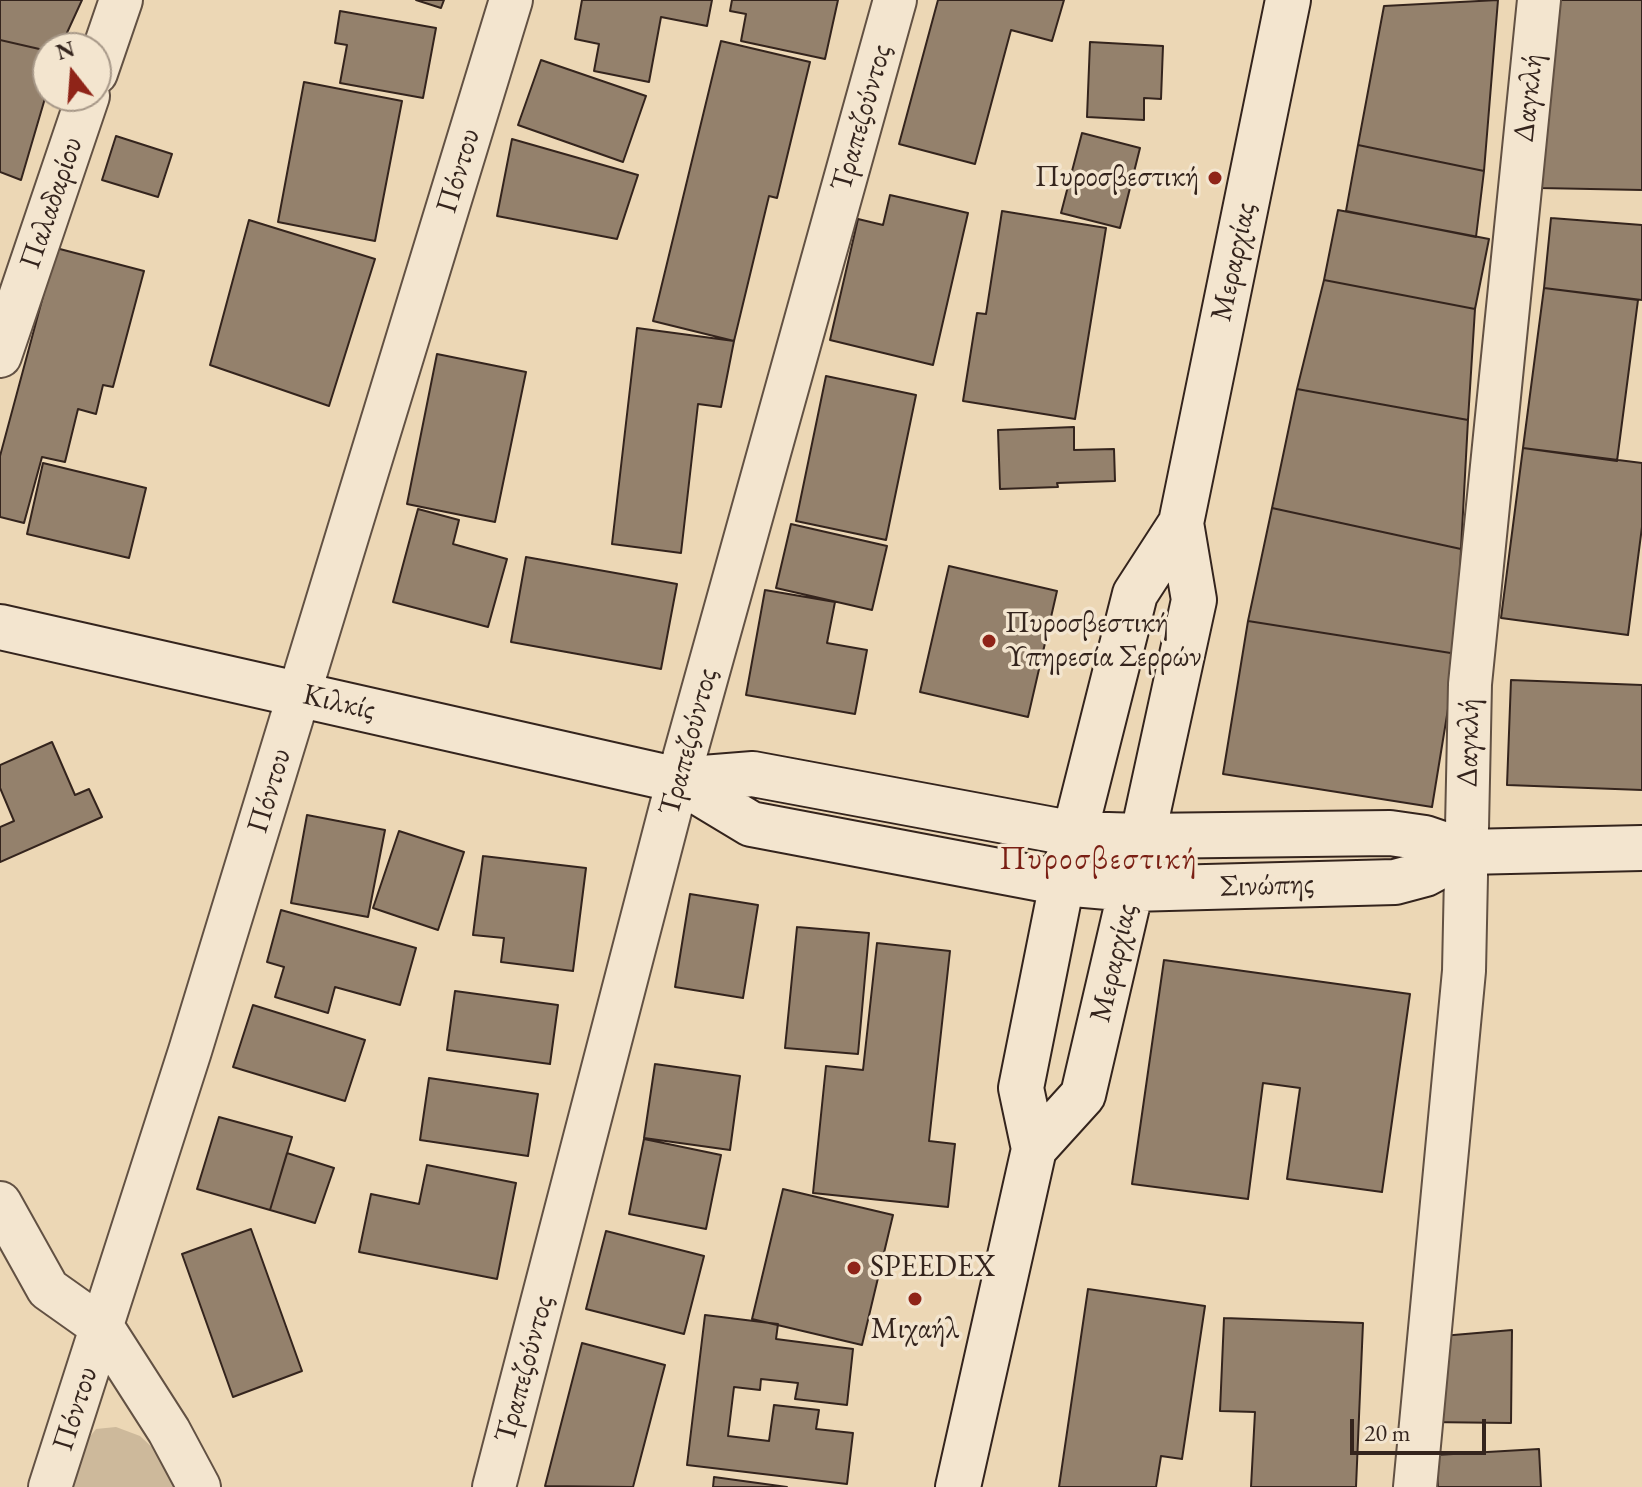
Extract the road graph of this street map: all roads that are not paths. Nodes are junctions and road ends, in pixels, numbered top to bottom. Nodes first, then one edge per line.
1 (121, 0) edge
2 (511, 0) edge
3 (895, 0) edge
4 (1288, 0) edge
5 (1539, 0) edge
6 (110, 32) edge
7 (83, 112) edge
8 (0, 356) edge
9 (1181, 523) junction
10 (0, 627) edge
11 (300, 694) junction
12 (678, 780) junction
13 (1075, 834) junction
14 (1141, 836) junction
15 (1642, 848) edge
16 (1466, 852) junction
17 (1062, 883) junction
18 (1131, 889) junction
19 (1034, 1149) junction
20 (0, 1203) edge
21 (103, 1328) junction
22 (50, 1487) edge
23 (199, 1487) edge
24 (494, 1487) edge
25 (958, 1487) edge
26 (1415, 1487) edge

1 - 6 street
2 - 11 street, Πόντου
3 - 12 street, Τραπεζούντος
4 - 9 main road, Μεραρχίας
5 - 16 street, Δαγκλή
7 - 8 street, Παλαδαρίου
9 - 13 main road, Μεραρχίας
9 - 14 main road, Μεραρχίας
10 - 11 main road, Κιλκίς
11 - 12 main road, Κιλκίς
11 - 21 street, Πόντου
12 - 13 main road, Κιλκίς
12 - 17 main road, Κιλκίς
12 - 24 street, Τραπεζούντος
13 - 14 main road, Σινώπης
13 - 17 main road, Μεραρχίας
14 - 16 main road, Σινώπης
14 - 18 main road, Μεραρχίας
15 - 16 main road, Σινώπης
16 - 18 main road, Σινώπης
16 - 26 street, Δαγκλή
17 - 18 main road, Σινώπης
17 - 19 main road, Μεραρχίας
18 - 19 main road, Μεραρχίας
19 - 25 main road, Μεραρχίας
20 - 21 street
21 - 22 street, Πόντου
21 - 23 street

